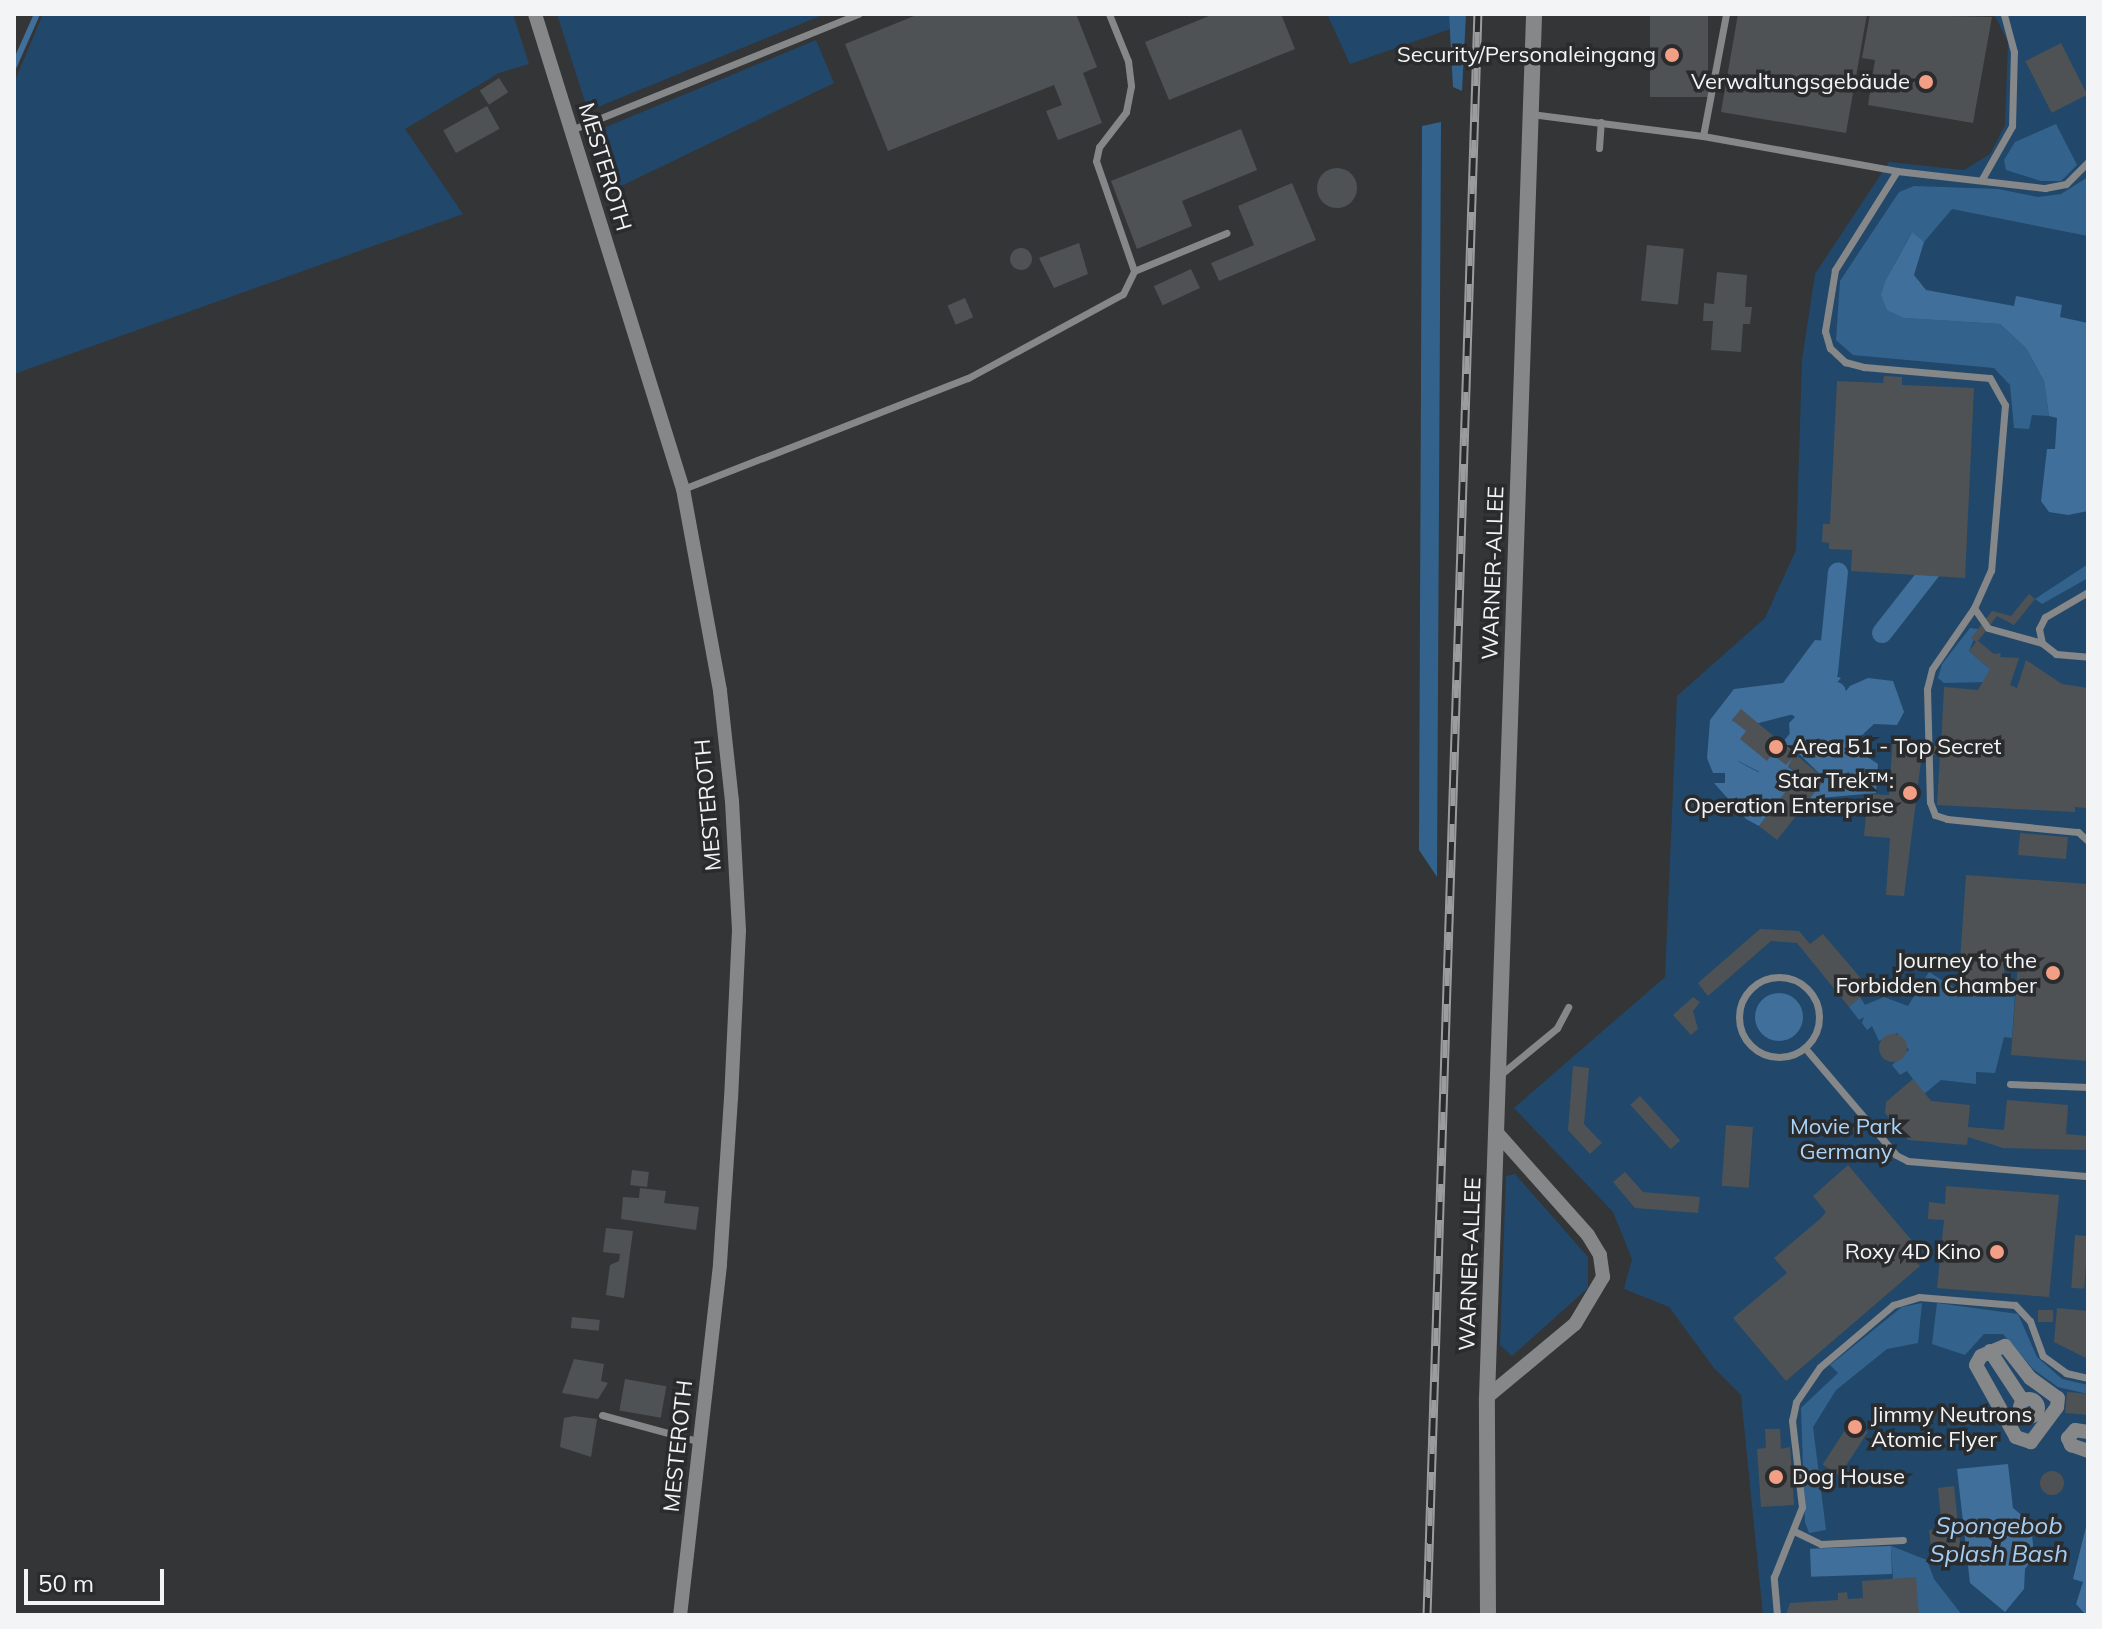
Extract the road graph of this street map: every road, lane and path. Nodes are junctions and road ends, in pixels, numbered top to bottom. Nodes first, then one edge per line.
1 (535, 14) edge
2 (858, 14) edge
3 (1109, 14) edge
4 (1534, 14) edge
5 (1726, 14) edge
6 (2004, 14) edge
7 (1531, 114) junction
8 (1601, 122) junction
9 (571, 130) junction
10 (1703, 136) junction
11 (1599, 148) dead end
12 (2088, 162) edge
13 (1897, 171) junction
14 (1982, 179) junction
15 (1226, 233) dead end
16 (1134, 271) junction
17 (683, 489) junction
18 (2088, 592) edge
19 (1974, 608) junction
20 (2042, 643) junction
21 (2088, 657) edge
22 (2088, 841) edge
23 (1568, 1007) dead end
24 (1805, 1048) junction
25 (1499, 1076) junction
26 (2010, 1084) dead end
27 (2088, 1087) edge
28 (1497, 1133) junction
29 (2088, 1176) edge
30 (1990, 1351) junction
31 (2022, 1368) junction
32 (2005, 1377) junction
33 (2088, 1378) edge
34 (1986, 1386) junction
35 (2043, 1387) junction
36 (1487, 1397) junction
37 (2033, 1411) junction
38 (602, 1415) dead end
39 (2010, 1429) junction
40 (2088, 1432) edge
41 (701, 1442) junction
42 (2088, 1451) edge
43 (1794, 1531) junction
44 (1903, 1540) dead end
45 (680, 1615) edge
46 (1488, 1615) edge
47 (1777, 1615) edge

1 - 9 street, MESTEROTH
2 - 9 lane
3 - 16 lane
4 - 7 street, WARNER-ALLEE
5 - 10 lane
6 - 14 lane
7 - 8 lane
7 - 25 street, WARNER-ALLEE
8 - 10 lane
8 - 11 lane
9 - 17 street, MESTEROTH
10 - 13 lane
12 - 14 lane
13 - 14 lane
13 - 19 lane
15 - 16 lane
16 - 17 lane
17 - 41 street, MESTEROTH
18 - 20 lane
19 - 20 lane
19 - 22 lane
20 - 21 lane
23 - 25 lane
24 - 24 lane
24 - 29 lane
25 - 28 street, WARNER-ALLEE
26 - 27 lane
28 - 36 street, WARNER-ALLEE
28 - 36 street
30 - 31 street
30 - 32 street
30 - 34 street
31 - 32 street
31 - 35 street
32 - 34 street
32 - 37 street
33 - 43 lane
34 - 39 street
35 - 37 street
35 - 37 street
36 - 46 street, WARNER-ALLEE
37 - 39 street
37 - 39 street
38 - 41 lane
40 - 42 street
41 - 45 street, MESTEROTH
43 - 44 lane
43 - 47 lane

